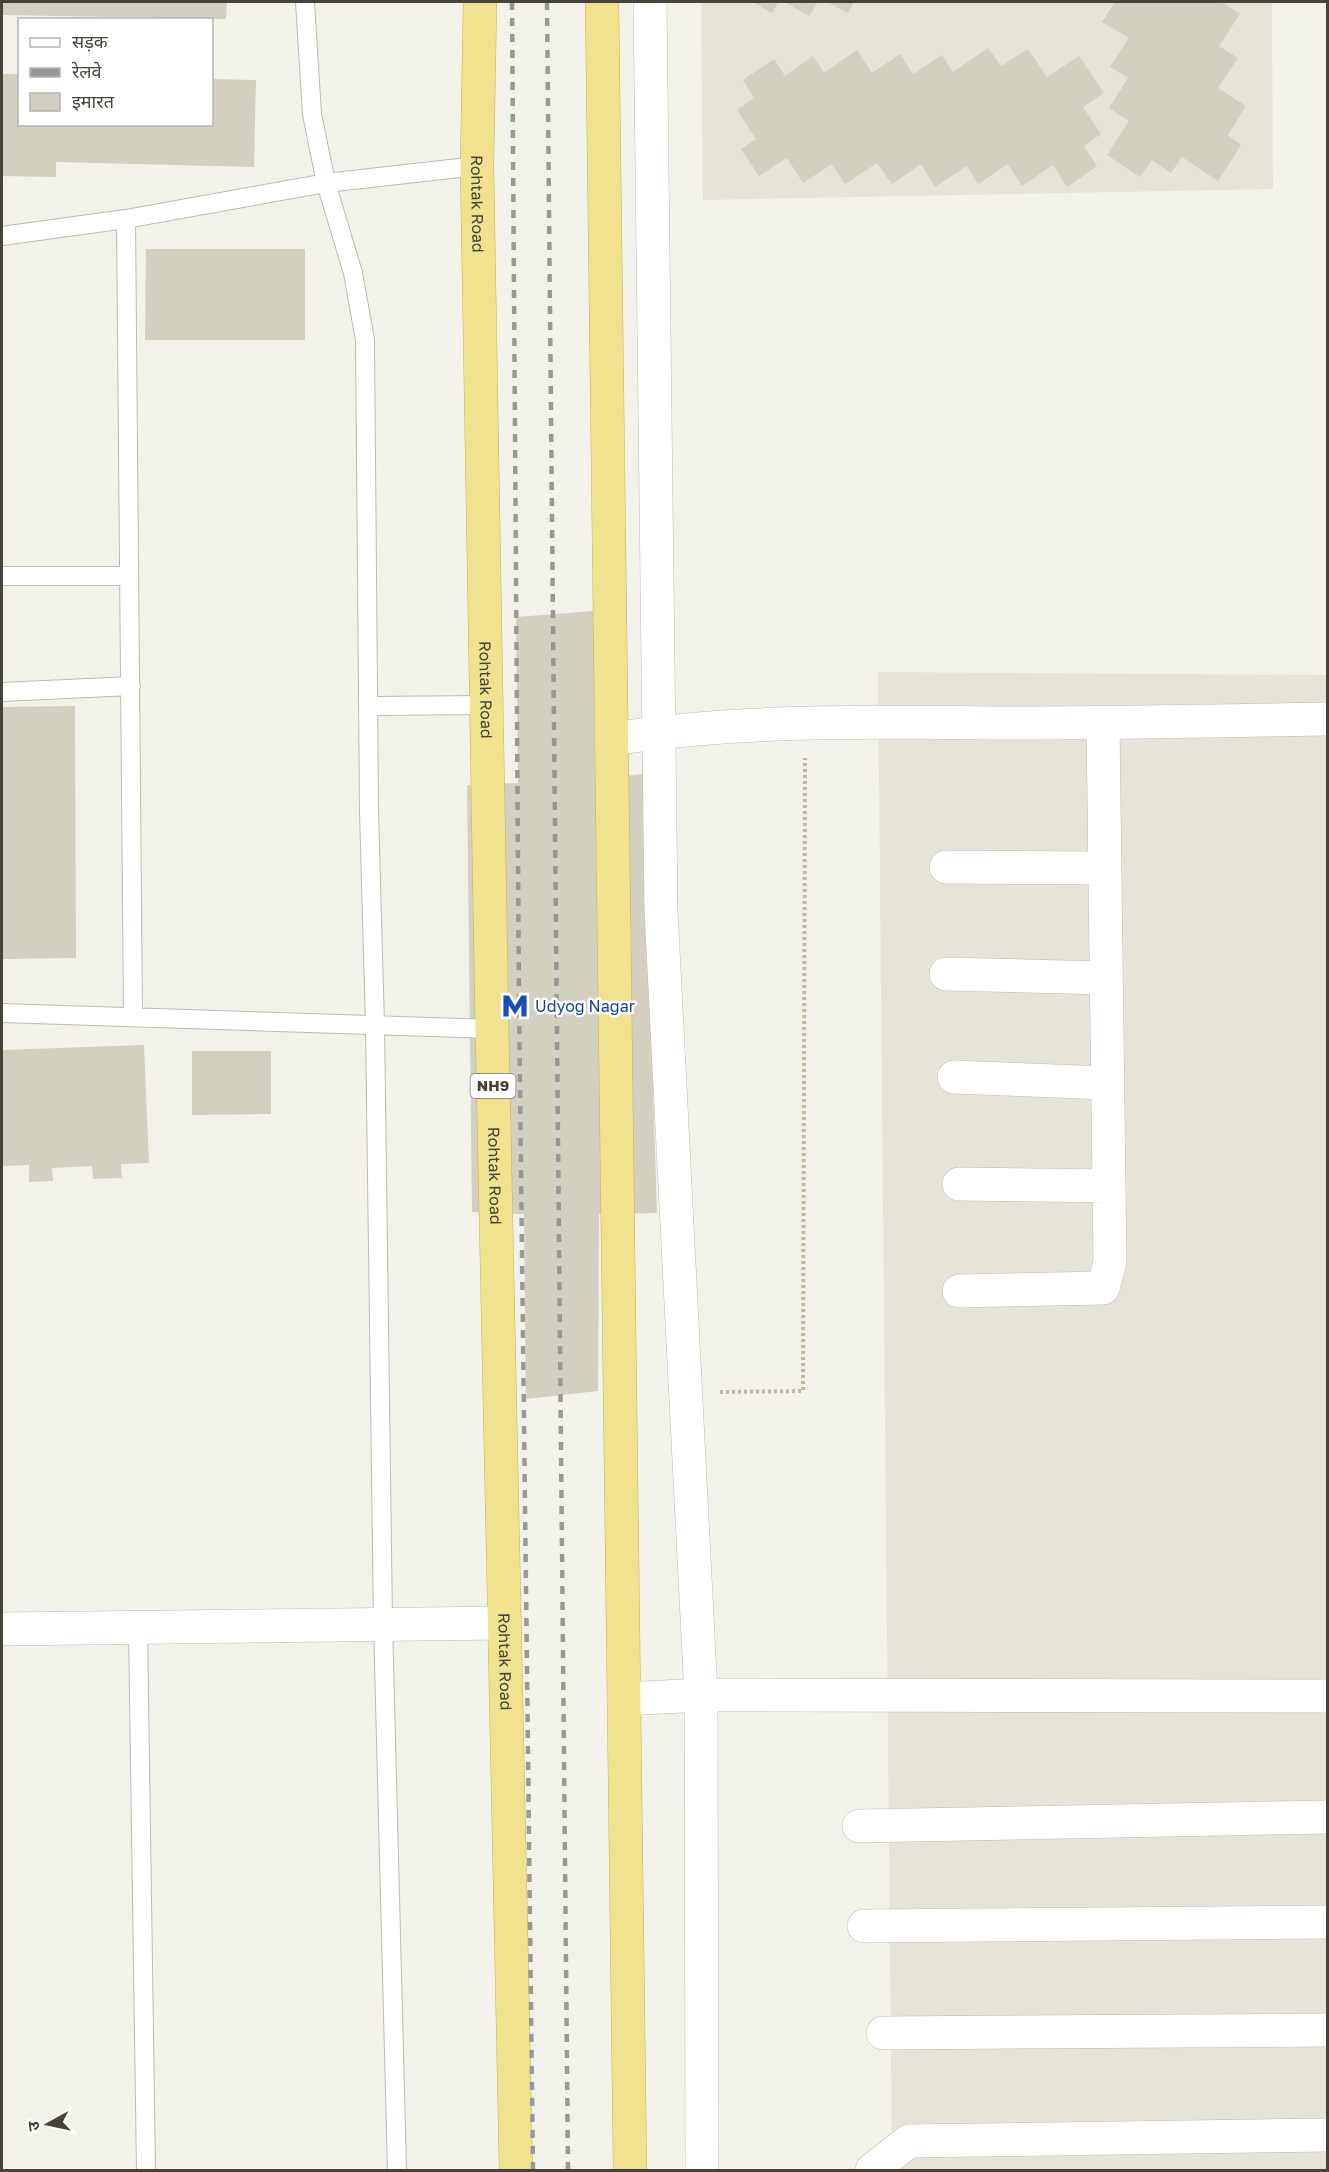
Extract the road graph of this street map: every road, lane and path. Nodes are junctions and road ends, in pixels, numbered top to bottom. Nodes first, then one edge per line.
1 (305, 2) edge
2 (480, 2) edge
3 (602, 2) edge
4 (650, 2) edge
5 (477, 166) junction
6 (327, 183) junction
7 (126, 219) junction
8 (2, 236) edge
9 (2, 576) edge
10 (129, 576) junction
11 (131, 686) junction
12 (2, 692) edge
13 (486, 705) junction
14 (369, 706) junction
15 (1328, 719) edge
16 (805, 722) junction
17 (1103, 723) junction
18 (658, 732) junction
19 (612, 739) junction
20 (946, 867) dead end
21 (1105, 868) junction
22 (946, 974) dead end
23 (1106, 978) junction
24 (2, 1013) edge
25 (133, 1017) junction
26 (375, 1024) junction
27 (492, 1029) junction
28 (954, 1077) dead end
29 (1107, 1083) junction
30 (959, 1184) dead end
31 (1109, 1186) junction
32 (959, 1291) dead end
33 (716, 1392) dead end
34 (383, 1623) junction
35 (504, 1623) junction
36 (138, 1627) junction
37 (2, 1629) edge
38 (701, 1695) junction
39 (1328, 1696) edge
40 (624, 1699) junction
41 (1328, 1816) edge
42 (859, 1826) dead end
43 (1328, 1922) edge
44 (864, 1926) dead end
45 (1328, 2030) edge
46 (883, 2033) dead end
47 (1328, 2135) edge
48 (146, 2170) edge
49 (397, 2170) edge
50 (516, 2170) edge
51 (630, 2170) edge
52 (702, 2170) edge
53 (872, 2170) edge

1 - 6 lane
2 - 5 highway, Rohtak Road / NH9
3 - 19 highway
4 - 18 street
5 - 6 lane
5 - 13 highway, Rohtak Road / NH9
6 - 7 lane
6 - 14 lane
7 - 8 lane
7 - 10 lane
9 - 10 lane
10 - 11 lane
11 - 12 lane
11 - 25 lane
13 - 14 lane
13 - 27 highway, Rohtak Road / NH9
14 - 26 lane
15 - 17 street
16 - 17 street
16 - 18 street
16 - 33 path
17 - 21 street
18 - 19 street
18 - 38 street
19 - 40 highway
20 - 21 street
21 - 23 street
22 - 23 street
23 - 29 street
24 - 25 lane
25 - 26 lane
26 - 27 lane
26 - 34 lane
27 - 35 highway, Rohtak Road / NH9
28 - 29 street
29 - 31 street
30 - 31 street
31 - 32 street
34 - 35 street
34 - 36 street
34 - 49 lane
35 - 50 highway, Rohtak Road / NH9
36 - 37 street
36 - 48 lane
38 - 39 street
38 - 40 street
38 - 52 street
40 - 51 highway
41 - 42 street
43 - 44 street
45 - 46 street
47 - 53 street

